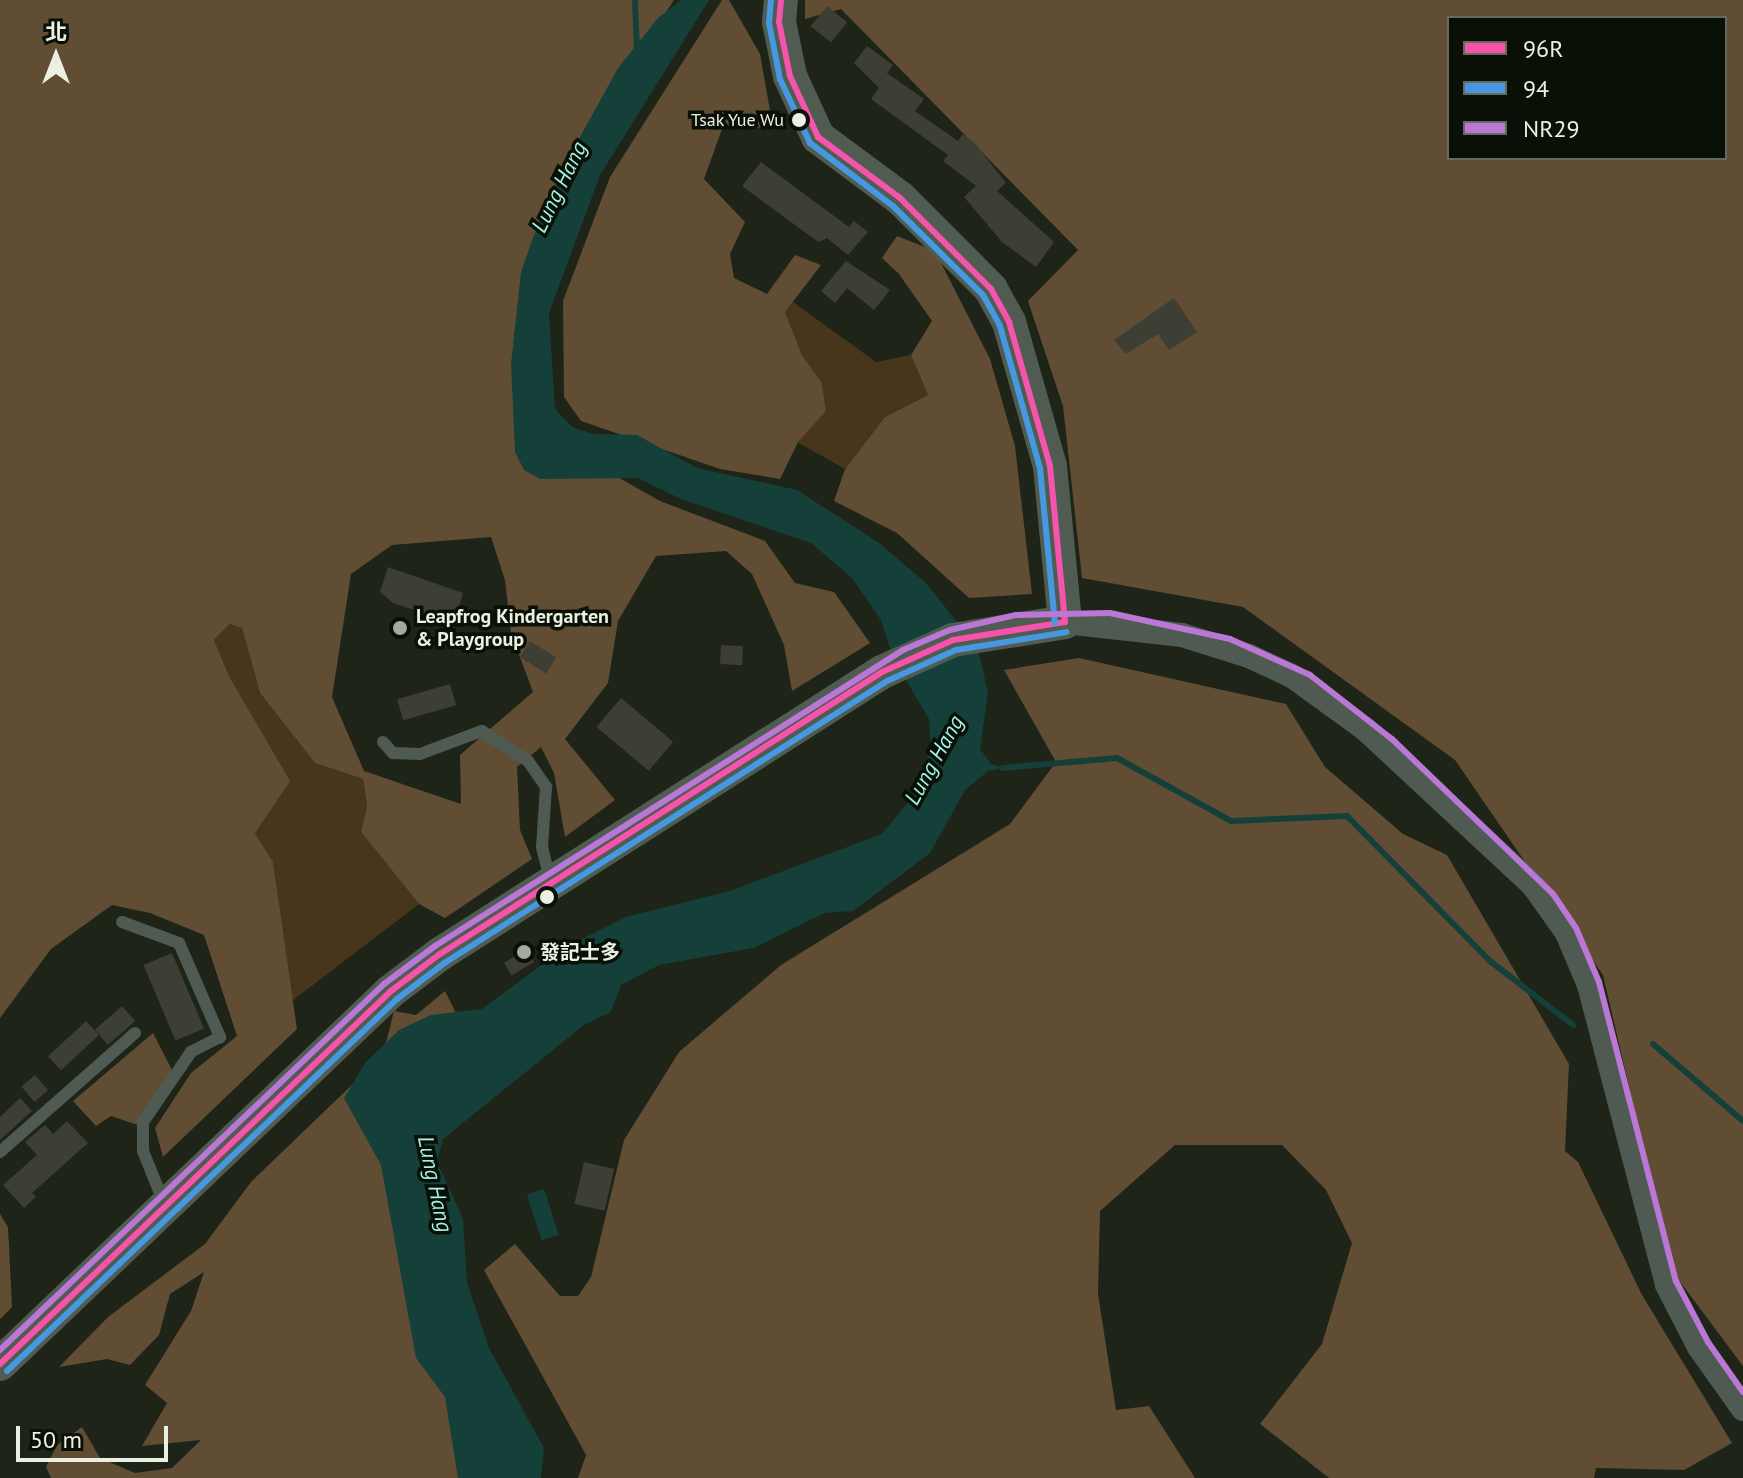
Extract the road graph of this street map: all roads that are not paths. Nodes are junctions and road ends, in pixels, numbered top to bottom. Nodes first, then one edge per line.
1 (781, 0) edge
2 (1065, 622) junction
3 (383, 742) dead end
4 (551, 883) junction
5 (122, 922) dead end
6 (135, 1033) dead end
7 (0, 1152) edge
8 (165, 1206) junction
9 (0, 1364) edge
10 (1743, 1409) edge

1 - 2 street
2 - 4 street
2 - 10 street
3 - 4 lane
4 - 8 street
5 - 8 lane
6 - 7 lane
8 - 9 street

